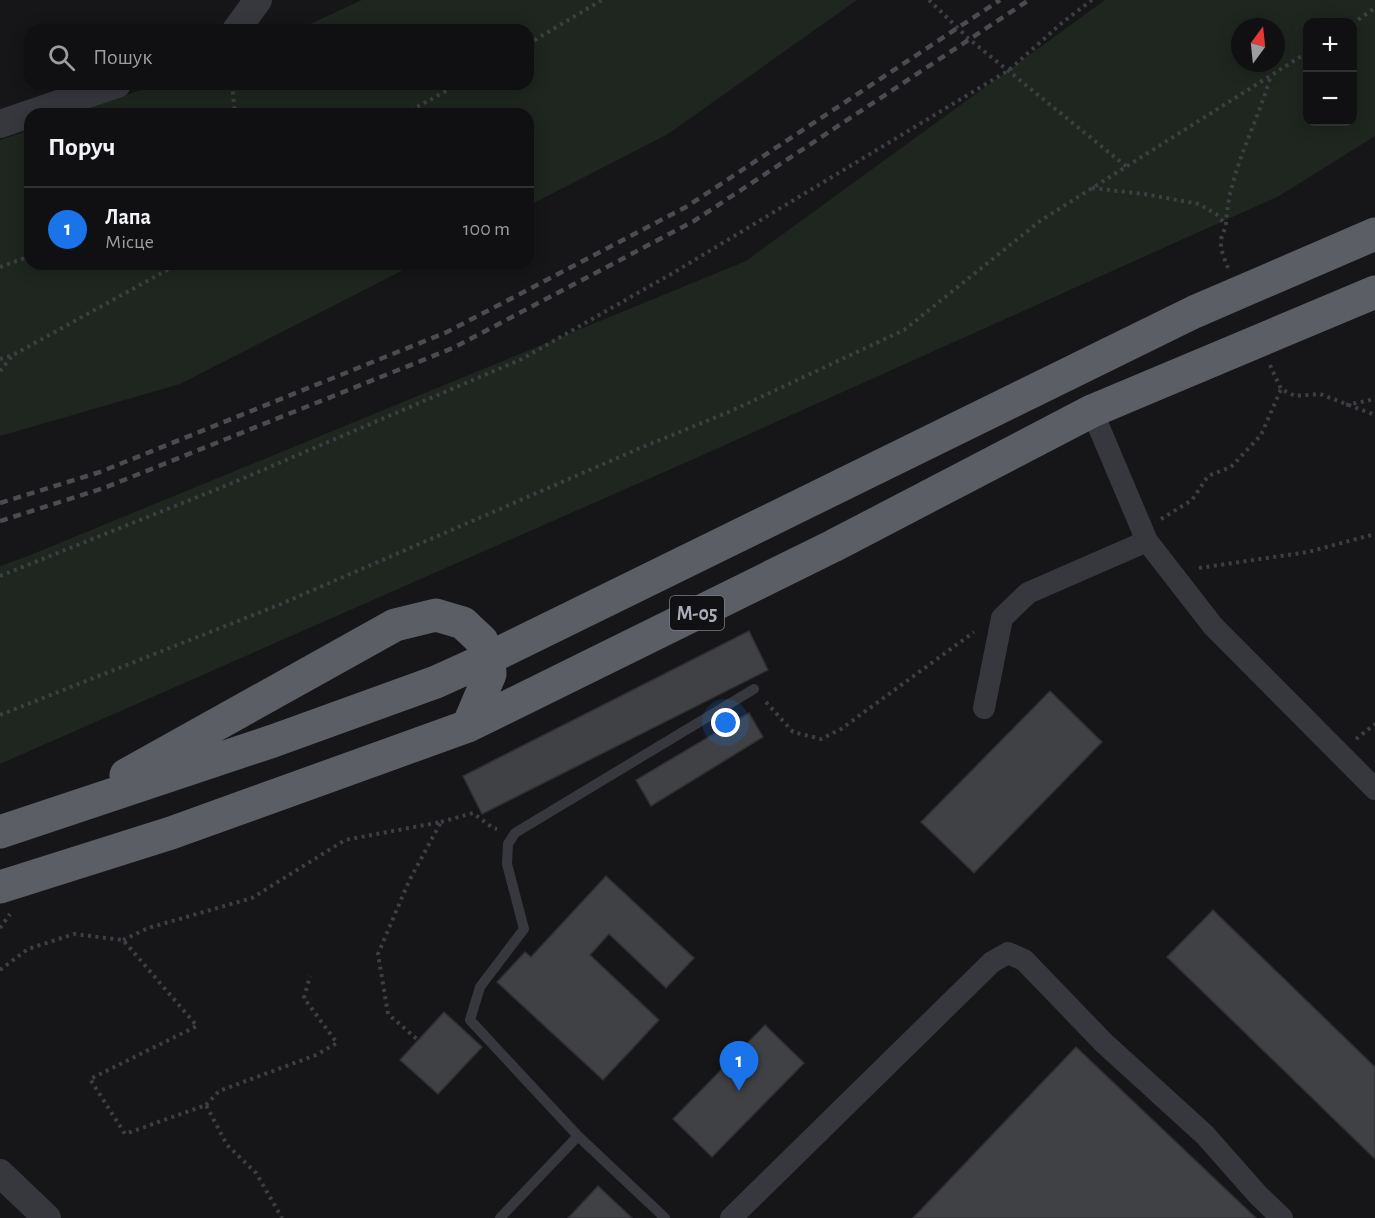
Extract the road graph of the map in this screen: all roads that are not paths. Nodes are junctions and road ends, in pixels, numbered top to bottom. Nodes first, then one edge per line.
1 (258, 0) edge
2 (240, 24) edge
3 (99, 90) edge
4 (47, 108) edge
5 (24, 116) edge
6 (0, 124) edge
7 (1375, 234) edge
8 (1375, 292) edge
9 (1092, 411) junction
10 (1145, 535) junction
11 (489, 658) junction
12 (754, 689) road end
13 (984, 708) dead end
14 (468, 726) junction
15 (1375, 789) edge
16 (59, 814) junction
17 (0, 821) edge
18 (0, 832) edge
19 (0, 887) edge
20 (578, 1137) junction
21 (0, 1173) edge
22 (47, 1218) edge
23 (500, 1218) edge
24 (665, 1218) edge
25 (731, 1218) edge
26 (1282, 1218) edge

1 - 2 street
3 - 4 street
5 - 6 street
7 - 11 highway, М-05
8 - 9 highway, М-05
9 - 10 street
9 - 14 highway, М-05
10 - 13 street
10 - 15 street
11 - 14 highway
11 - 16 highway, М-05
11 - 16 highway
12 - 20 lane
14 - 19 highway, М-05
16 - 17 street
16 - 18 highway, М-05
20 - 23 lane
20 - 24 lane
21 - 22 street
25 - 26 street

